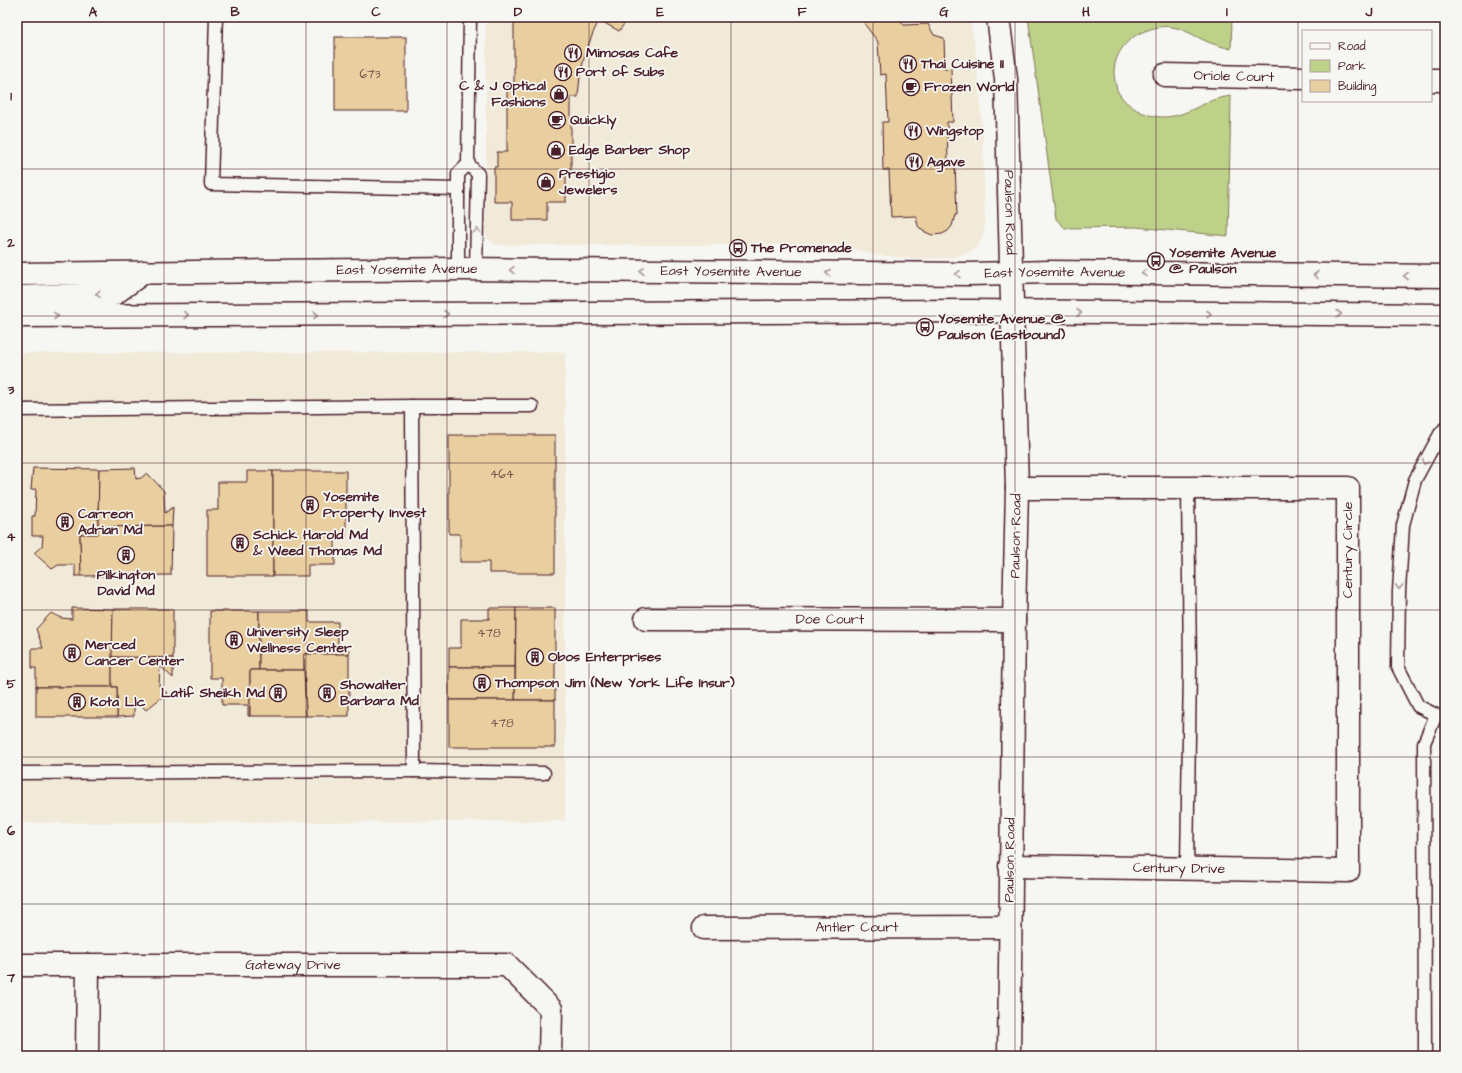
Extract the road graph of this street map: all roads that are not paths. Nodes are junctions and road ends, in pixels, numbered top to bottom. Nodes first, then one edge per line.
1 (216, 17) edge
2 (470, 17) edge
3 (998, 17) edge
4 (1166, 75) dead end
5 (1302, 78) edge
6 (1432, 80) edge
7 (1445, 80) edge
8 (468, 164) junction
9 (458, 189) junction
10 (467, 269) junction
11 (144, 272) junction
12 (1011, 273) junction
13 (17, 274) edge
14 (1445, 276) edge
15 (17, 296) edge
16 (1012, 312) junction
17 (1445, 315) edge
18 (17, 316) edge
19 (412, 406) junction
20 (532, 406) dead end
21 (17, 410) edge
22 (1445, 428) edge
23 (1017, 488) junction
24 (1188, 488) junction
25 (646, 619) dead end
26 (1014, 620) junction
27 (414, 771) junction
28 (17, 773) edge
29 (544, 773) dead end
30 (1010, 866) junction
31 (1188, 868) junction
32 (1348, 871) joint
33 (1010, 927) junction
34 (704, 928) dead end
35 (17, 965) edge
36 (88, 965) junction
37 (87, 1056) edge
38 (550, 1056) edge
39 (1009, 1056) edge
40 (1425, 1056) edge

1 - 9 lane
2 - 8 lane
3 - 12 street, Paulson Road
4 - 5 street, Oriole Court
6 - 7 street
8 - 9 lane
10 -> 8 lane
9 - 10 lane
10 - 11 street, East Yosemite Avenue
12 -> 10 street, East Yosemite Avenue
11 - 13 street, East Yosemite Avenue
11 -> 15 street
14 -> 12 street, East Yosemite Avenue
12 - 16 street, Paulson Road
16 -> 17 street
18 -> 16 street
16 - 23 street, Paulson Road
19 - 20 lane
19 - 21 lane
19 - 27 lane
22 -> 40 lane
23 - 24 street, Century Circle
23 - 26 street, Paulson Road
24 - 31 lane
24 - 32 street, Century Circle
25 - 26 street, Doe Court
26 - 30 street, Paulson Road
27 - 28 lane
27 - 29 lane
30 - 31 street, Century Drive
30 - 33 street, Paulson Road
31 - 32 street, Century Drive
33 - 34 street, Antler Court
33 - 39 street, Paulson Road
35 - 36 street, Gateway Drive
36 - 37 street
36 - 38 street, Gateway Drive

